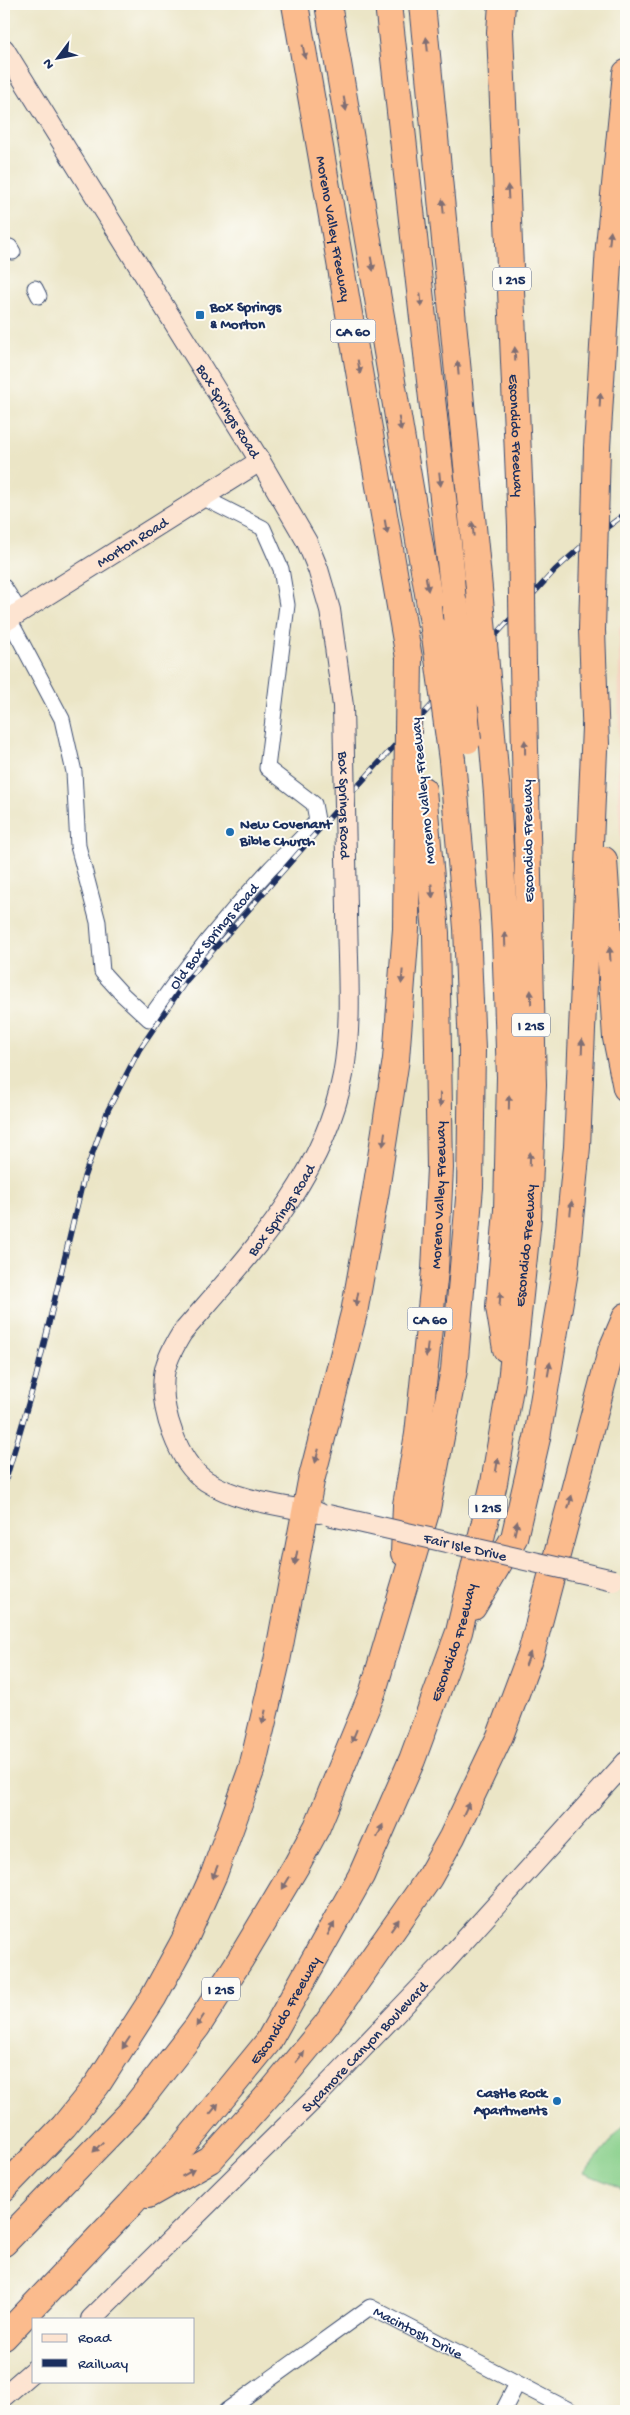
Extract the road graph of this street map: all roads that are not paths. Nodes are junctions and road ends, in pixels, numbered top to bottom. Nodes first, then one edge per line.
1 (295, 4) edge
2 (328, 4) edge
3 (388, 4) edge
4 (422, 4) edge
5 (497, 4) edge
6 (502, 4) edge
7 (500, 32) junction
8 (4, 49) edge
9 (626, 73) edge
10 (260, 461) junction
11 (202, 497) junction
12 (4, 587) edge
13 (11, 618) edge
14 (595, 727) junction
15 (415, 799) junction
16 (626, 1088) edge
17 (626, 1316) edge
18 (511, 1382) junction
19 (317, 1512) junction
20 (620, 1581) edge
21 (403, 1586) junction
22 (459, 1632) junction
23 (373, 1691) junction
24 (626, 1762) edge
25 (4, 2188) edge
26 (130, 2205) junction
27 (4, 2243) edge
28 (92, 2318) edge
29 (4, 2337) edge
30 (32, 2372) edge
31 (517, 2384) junction
32 (4, 2396) edge
33 (226, 2411) edge
34 (503, 2411) edge
35 (571, 2411) edge

1 -> 15 highway, Moreno Valley Freeway / CA 60, bridge
2 -> 21 highway, I 215, bridge
3 -> 23 highway, bridge
18 -> 4 highway, bridge
5 - 7 highway
6 - 7 highway, Escondido Freeway / I 215
18 -> 7 highway, Escondido Freeway / I 215, bridge
8 - 10 main road, Box Springs Road
14 -> 9 highway, bridge
10 - 11 main road, Morton Road
10 - 19 main road, Box Springs Road, bridge
11 - 13 main road, Morton Road
11 - 13 street, Old Box Springs Road
12 - 13 street
16 -> 14 highway
22 -> 14 highway
15 -> 19 highway
15 -> 21 highway, Moreno Valley Freeway / CA 60
26 -> 17 highway
22 -> 18 highway, Escondido Freeway / I 215
19 - 20 main road, Fair Isle Drive, bridge
19 -> 25 highway
21 - 23 highway, I 215
26 -> 22 highway, Escondido Freeway / I 215
23 -> 27 highway, I 215
24 - 28 main road, Sycamore Canyon Boulevard
26 - 29 highway, Escondido Freeway / I 215
30 - 32 main road
31 - 33 street, Macintosh Drive
31 - 34 street
31 - 35 street, Macintosh Drive

